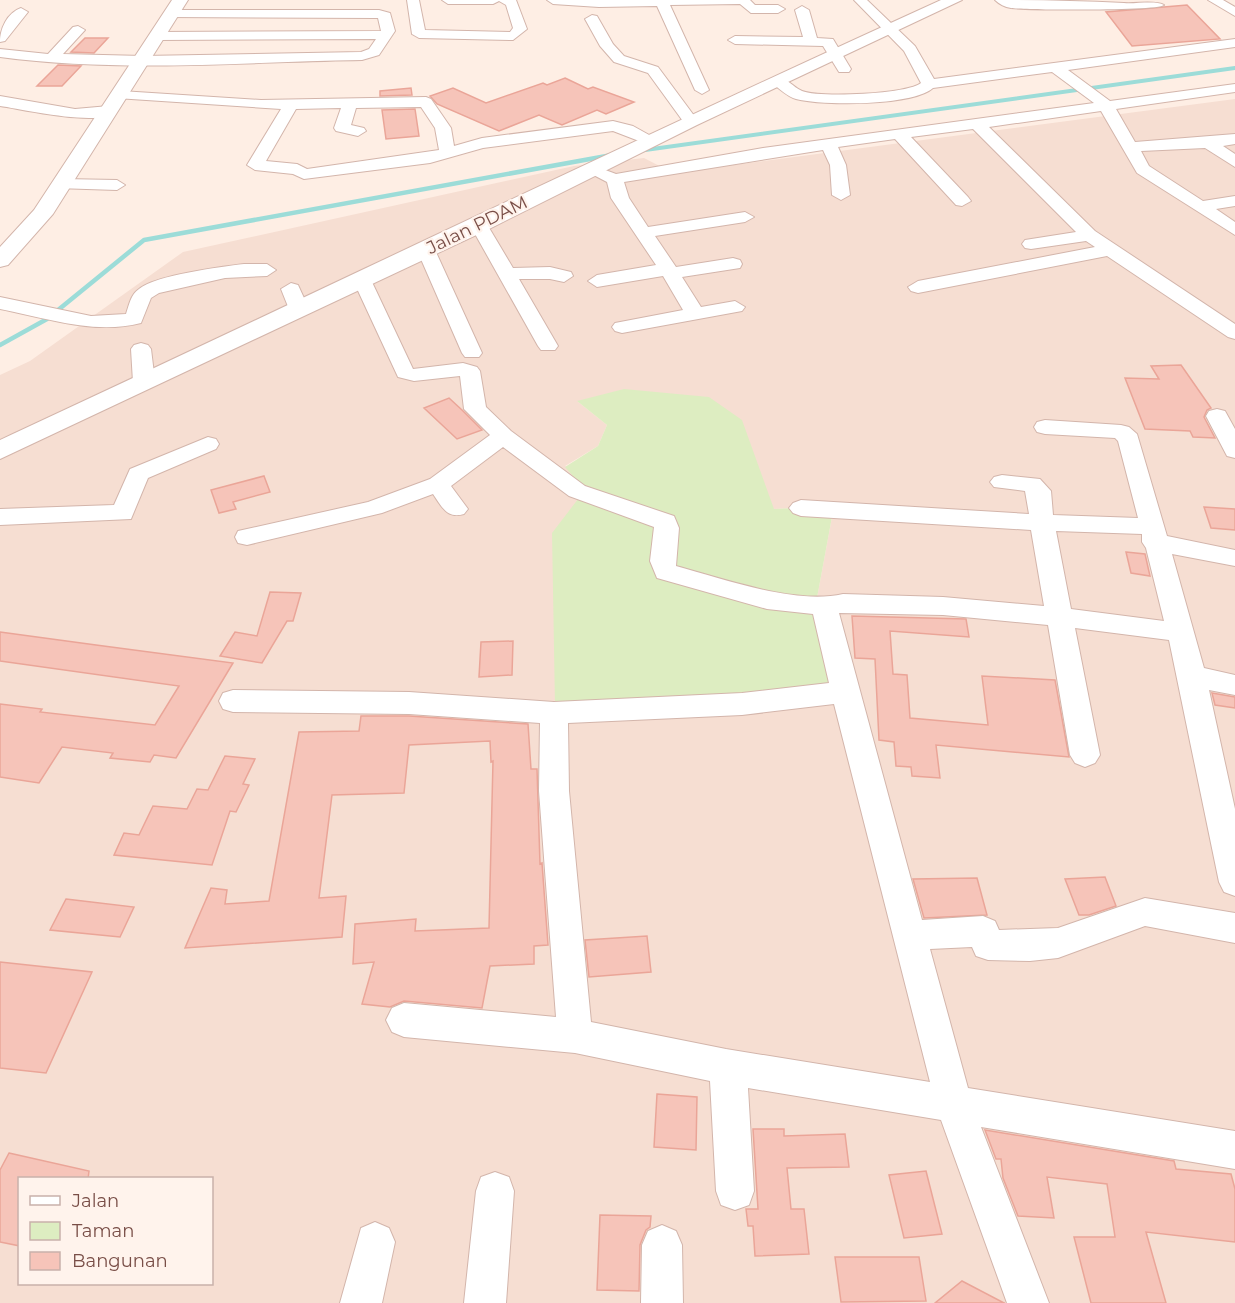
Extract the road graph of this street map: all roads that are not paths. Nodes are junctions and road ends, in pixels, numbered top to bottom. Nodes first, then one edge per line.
1 (413, 0) edge
2 (448, 0) edge
3 (493, 0) edge
4 (505, 0) edge
5 (553, 0) edge
6 (860, 0) edge
7 (954, 0) edge
8 (1000, 0) edge
9 (1214, 0) edge
10 (662, 1) edge
11 (744, 1) edge
12 (1158, 5) dead end
13 (176, 7) edge
14 (778, 9) dead end
15 (802, 10) dead end
16 (21, 12) dead end
17 (1235, 12) edge
18 (463, 17) edge
19 (592, 19) dead end
20 (78, 30) dead end
21 (890, 31) junction
22 (277, 35) junction
23 (387, 35) junction
24 (157, 36) junction
25 (0, 38) edge
26 (735, 40) dead end
27 (811, 42) junction
28 (1235, 44) edge
29 (0, 53) edge
30 (52, 58) junction
31 (267, 58) junction
32 (143, 60) junction
33 (840, 63) junction
34 (1062, 72) junction
35 (778, 81) junction
36 (929, 84) junction
37 (1235, 88) edge
38 (702, 90) dead end
39 (0, 100) edge
40 (1100, 100) junction
41 (115, 103) junction
42 (350, 104) junction
43 (291, 105) junction
44 (690, 121) junction
45 (976, 123) junction
46 (358, 131) dead end
47 (899, 134) junction
48 (1235, 139) edge
49 (647, 143) junction
50 (1209, 143) junction
51 (828, 144) junction
52 (1130, 147) junction
53 (447, 153) junction
54 (1235, 162) edge
55 (616, 169) junction
56 (62, 184) junction
57 (117, 185) dead end
58 (841, 195) dead end
59 (962, 201) dead end
60 (1235, 201) edge
61 (1199, 207) junction
62 (745, 217) dead end
63 (479, 225) junction
64 (1235, 230) edge
65 (643, 233) junction
66 (1089, 235) junction
67 (1031, 244) dead end
68 (426, 250) junction
69 (1108, 250) junction
70 (0, 260) edge
71 (734, 264) dead end
72 (267, 270) dead end
73 (670, 271) junction
74 (507, 274) junction
75 (564, 276) dead end
76 (362, 280) junction
77 (597, 281) dead end
78 (918, 287) dead end
79 (0, 303) edge
80 (735, 307) dead end
81 (695, 314) junction
82 (622, 327) dead end
83 (1235, 333) edge
84 (548, 346) dead end
85 (141, 349) dead end
86 (472, 353) dead end
87 (144, 382) junction
88 (1217, 416) dead end
89 (1045, 427) dead end
90 (503, 436) junction
91 (208, 444) dead end
92 (0, 451) edge
93 (1235, 452) edge
94 (1002, 482) dead end
95 (438, 484) junction
96 (801, 508) dead end
97 (456, 509) dead end
98 (0, 517) edge
99 (1042, 523) junction
100 (1153, 534) junction
101 (247, 537) dead end
102 (1235, 558) edge
103 (830, 606) junction
104 (1060, 617) junction
105 (1179, 632) junction
106 (1192, 676) junction
107 (1235, 685) edge
108 (845, 692) junction
109 (233, 701) dead end
110 (554, 713) junction
111 (1085, 755) dead end
112 (1235, 882) edge
113 (1235, 928) edge
114 (909, 936) junction
115 (404, 1020) dead end
116 (575, 1036) junction
117 (726, 1067) junction
118 (953, 1102) junction
119 (1235, 1150) edge
120 (495, 1191) dead end
121 (735, 1191) dead end
122 (375, 1242) dead end
123 (662, 1245) dead end
124 (361, 1303) edge
125 (484, 1303) edge
126 (662, 1303) edge
127 (1028, 1303) edge

1 - 18 street
2 - 18 street
3 - 18 street
4 - 18 street
5 - 10 street
6 - 21 street
7 - 21 street, Jalan PDAM
8 - 12 street
9 - 17 street
10 - 11 street
10 - 38 street
11 - 14 street
13 - 23 street
13 - 24 street
15 - 27 street
16 - 25 street
19 - 44 street
20 - 30 street
21 - 33 street, Jalan PDAM
21 - 36 street
22 - 23 street
22 - 24 street
22 - 31 street
23 - 31 street
24 - 32 street
26 - 27 street
27 - 33 street
28 - 34 street
29 - 30 street
30 - 32 street
31 - 32 street
32 - 41 street
33 - 35 street, Jalan PDAM
34 - 36 street
34 - 40 street
35 - 36 street
35 - 44 street, Jalan PDAM
37 - 40 street
39 - 41 street
40 - 45 street
40 - 52 street
41 - 43 street
41 - 56 street
42 - 43 street
42 - 46 street
42 - 53 street
43 - 53 street
44 - 49 street, Jalan PDAM
45 - 47 street
45 - 66 street
47 - 51 street
47 - 59 street
48 - 50 street
49 - 53 street
49 - 55 street, Jalan PDAM
50 - 52 street
50 - 54 street
51 - 55 street
51 - 58 street
52 - 61 street
55 - 63 street, Jalan PDAM
55 - 65 street
56 - 57 street
56 - 70 street
60 - 61 street
61 - 64 street
62 - 65 street
63 - 68 street, Jalan PDAM
63 - 74 street
65 - 73 street
66 - 67 street
66 - 69 street
68 - 76 street, Jalan PDAM
68 - 86 street
69 - 78 street
69 - 83 street
71 - 73 street
72 - 79 street
73 - 77 street
73 - 81 street
74 - 75 street
74 - 84 street
76 - 87 street, Jalan PDAM
76 - 90 street
80 - 81 street
81 - 82 street
85 - 87 street
87 - 92 street, Jalan PDAM
88 - 93 street
89 - 100 street
90 - 95 street
90 - 103 street
91 - 98 street
94 - 99 street
95 - 97 street
95 - 101 street
96 - 99 street
99 - 100 street
99 - 104 street
100 - 102 street
100 - 105 street
103 - 104 street
103 - 108 street
104 - 105 street
104 - 111 street
105 - 106 street
106 - 107 street
106 - 112 street
108 - 110 street
108 - 114 street
109 - 110 street
110 - 116 street
113 - 114 street
114 - 118 street
115 - 116 street
116 - 117 street
117 - 118 street
117 - 121 street
118 - 119 street
118 - 127 street
120 - 125 street
122 - 124 street
123 - 126 street

